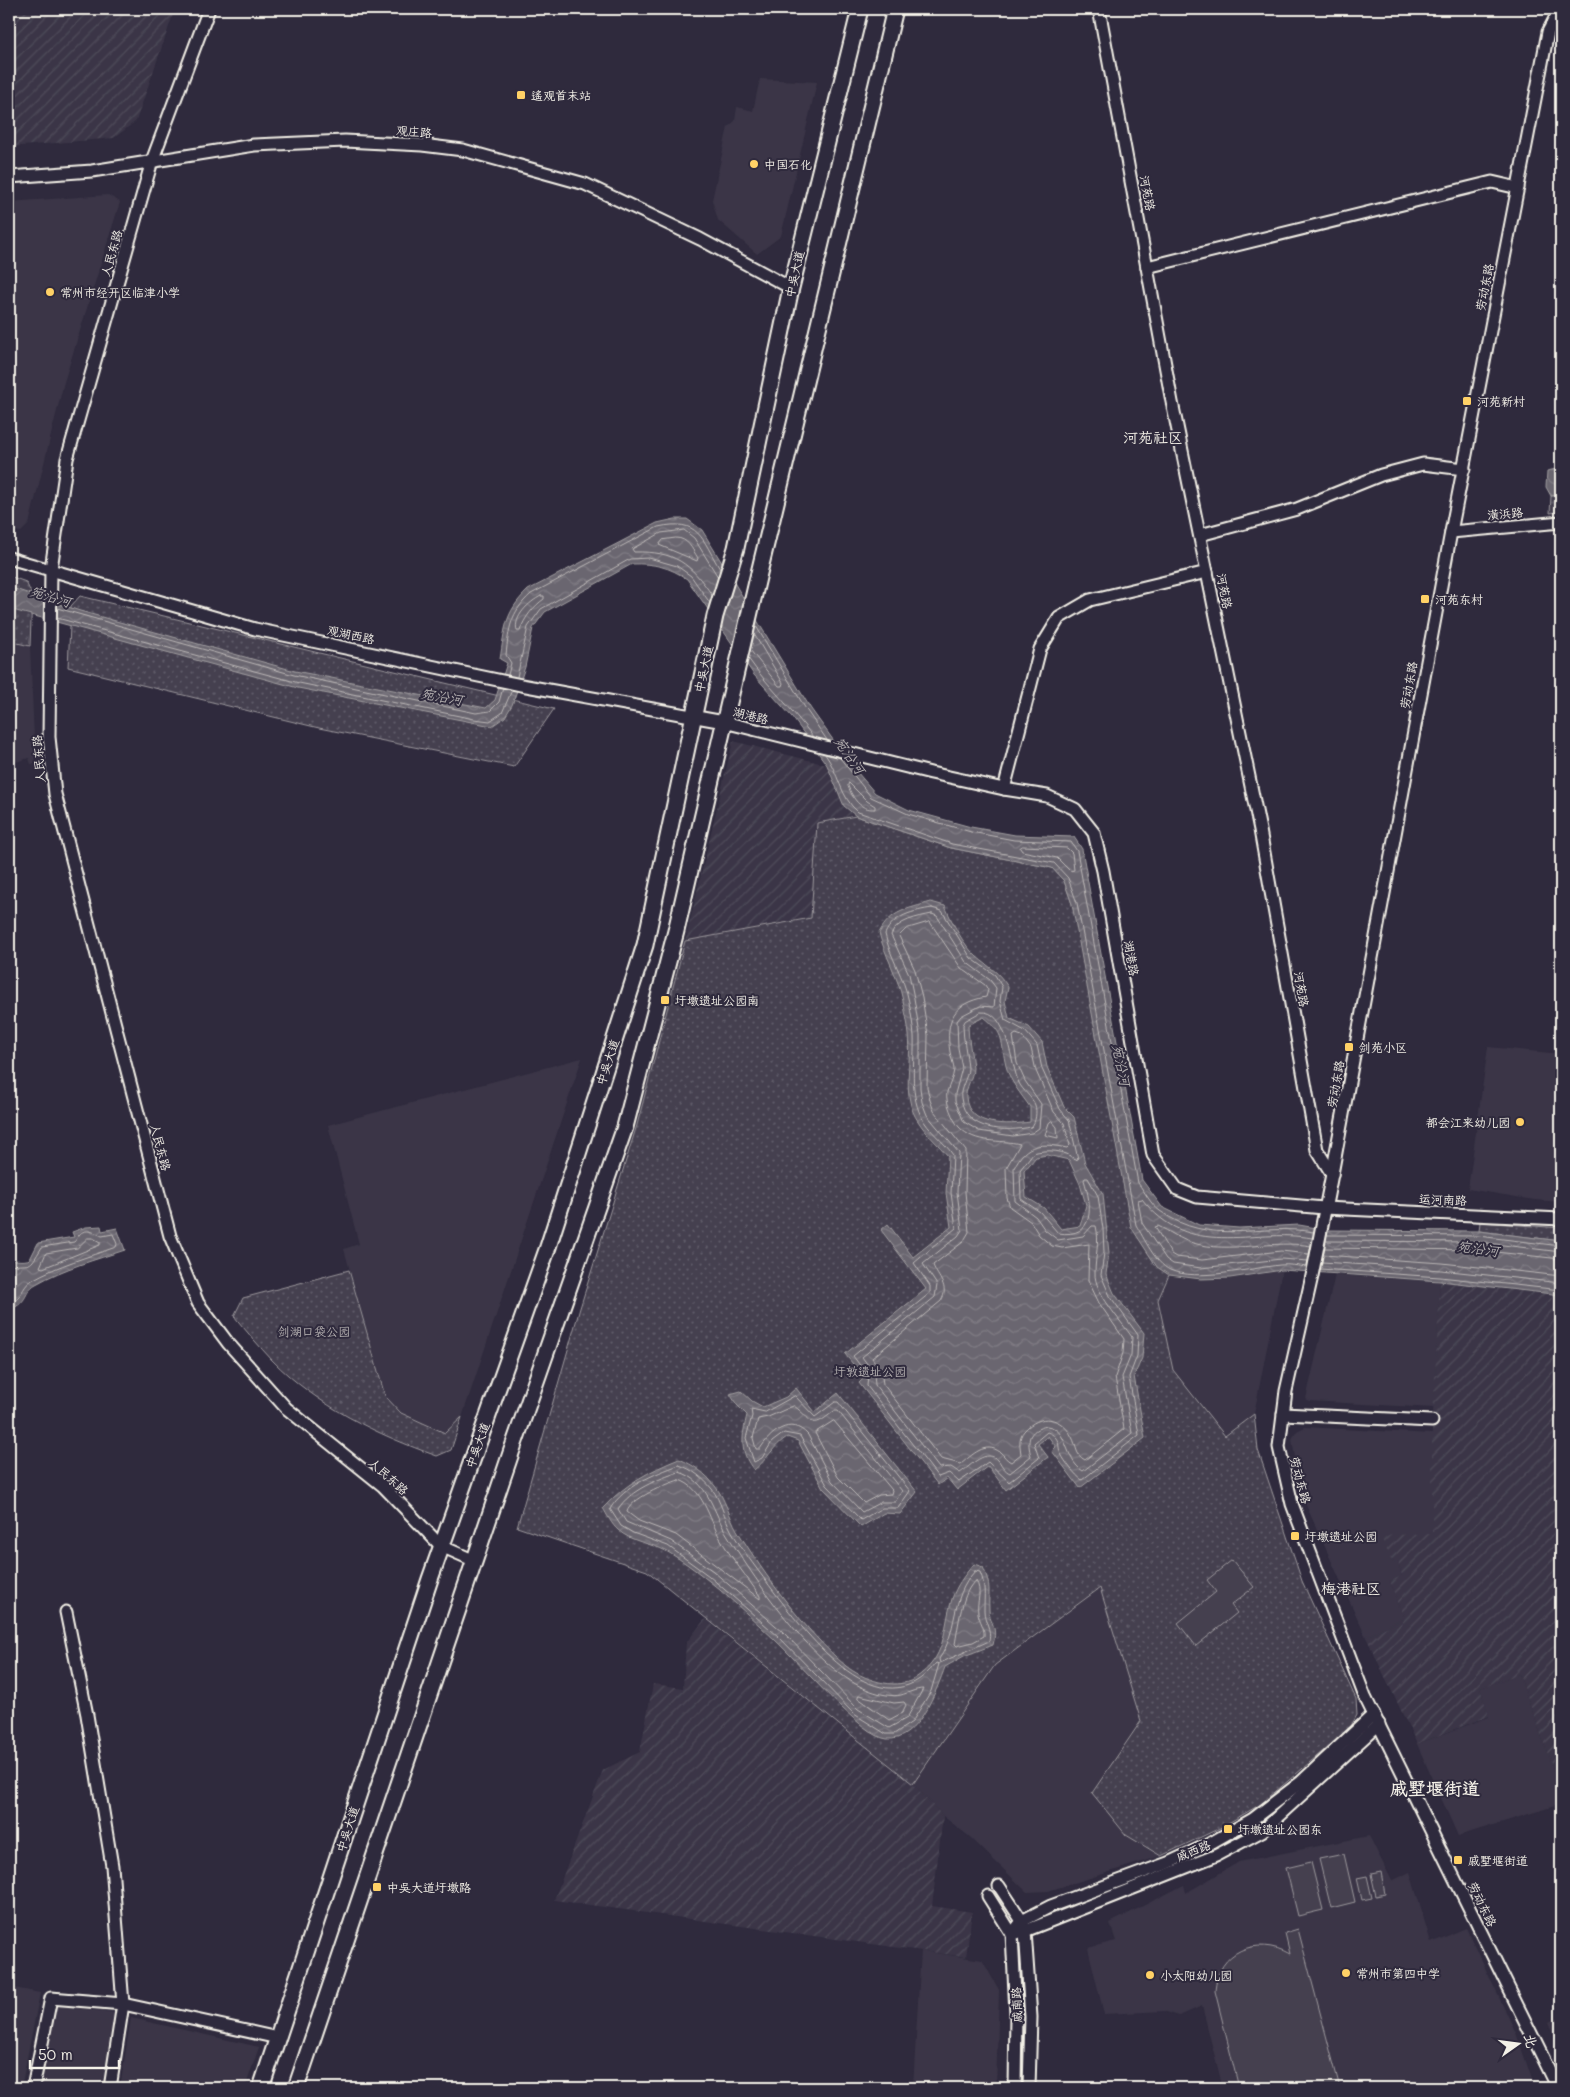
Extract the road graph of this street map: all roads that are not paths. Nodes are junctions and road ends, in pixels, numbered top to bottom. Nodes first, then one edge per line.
1 (209, 9) edge
2 (860, 9) edge
3 (895, 9) edge
4 (1099, 9) edge
5 (1560, 9) edge
6 (152, 161) junction
7 (9, 178) edge
8 (1518, 188) junction
9 (1147, 267) junction
10 (791, 288) junction
11 (1464, 469) junction
12 (1561, 522) edge
13 (1451, 532) junction
14 (1200, 535) junction
15 (9, 558) edge
16 (51, 569) junction
17 (1207, 572) junction
18 (693, 716) junction
19 (724, 722) junction
20 (1004, 789) junction
21 (1332, 1174) junction
22 (1324, 1208) junction
23 (1561, 1219) edge
24 (1283, 1414) junction
25 (1432, 1421) dead end
26 (441, 1546) junction
27 (475, 1561) junction
28 (66, 1612) dead end
29 (1376, 1719) junction
30 (999, 1886) dead end
31 (988, 1896) dead end
32 (1023, 1926) junction
33 (1012, 1934) junction
34 (122, 2004) junction
35 (278, 2038) junction
36 (33, 2088) edge
37 (110, 2088) edge
38 (261, 2088) edge
39 (296, 2088) edge
40 (1014, 2088) edge
41 (1029, 2088) edge
42 (1558, 2088) edge

1 - 6 street, 人民东路
2 - 10 main road, 中吴大道
3 - 19 main road
4 - 9 street, 河苑路
5 - 8 street, 劳动东路
6 - 7 street, 观庄路
6 - 10 street, 观庄路
6 - 16 street, 人民东路
8 - 9 street
8 - 11 street, 劳动东路
9 - 14 street, 河苑路
10 - 18 main road, 中吴大道
11 - 13 street, 劳动东路
11 - 14 street
12 - 13 street, 潢浜路
13 - 21 street, 劳动东路
14 - 17 street, 河苑路
15 - 16 street, 观湖西路
16 - 18 street, 观湖西路
16 - 26 street, 人民东路
17 - 20 street
17 - 21 street, 河苑路
18 - 19 street, 湖港路
18 - 26 main road, 中吴大道
19 - 20 street, 湖港路
19 - 27 main road
20 - 22 street, 湖港路
21 - 22 street, 劳动东路
22 - 23 street, 运河南路
22 - 24 street, 劳动东路
24 - 25 street
24 - 29 street, 劳动东路
26 - 27 street, 人民东路
26 - 35 main road, 中吴大道
27 - 39 main road
28 - 34 street
29 - 32 street, 戚西路
29 - 42 street, 劳动东路
30 - 32 street, 戚南路
31 - 33 street, 戚南路
32 - 33 street
32 - 41 street, 戚南路
33 - 40 street, 戚南路
34 - 35 street
34 - 36 street
34 - 37 street
35 - 38 main road, 中吴大道

